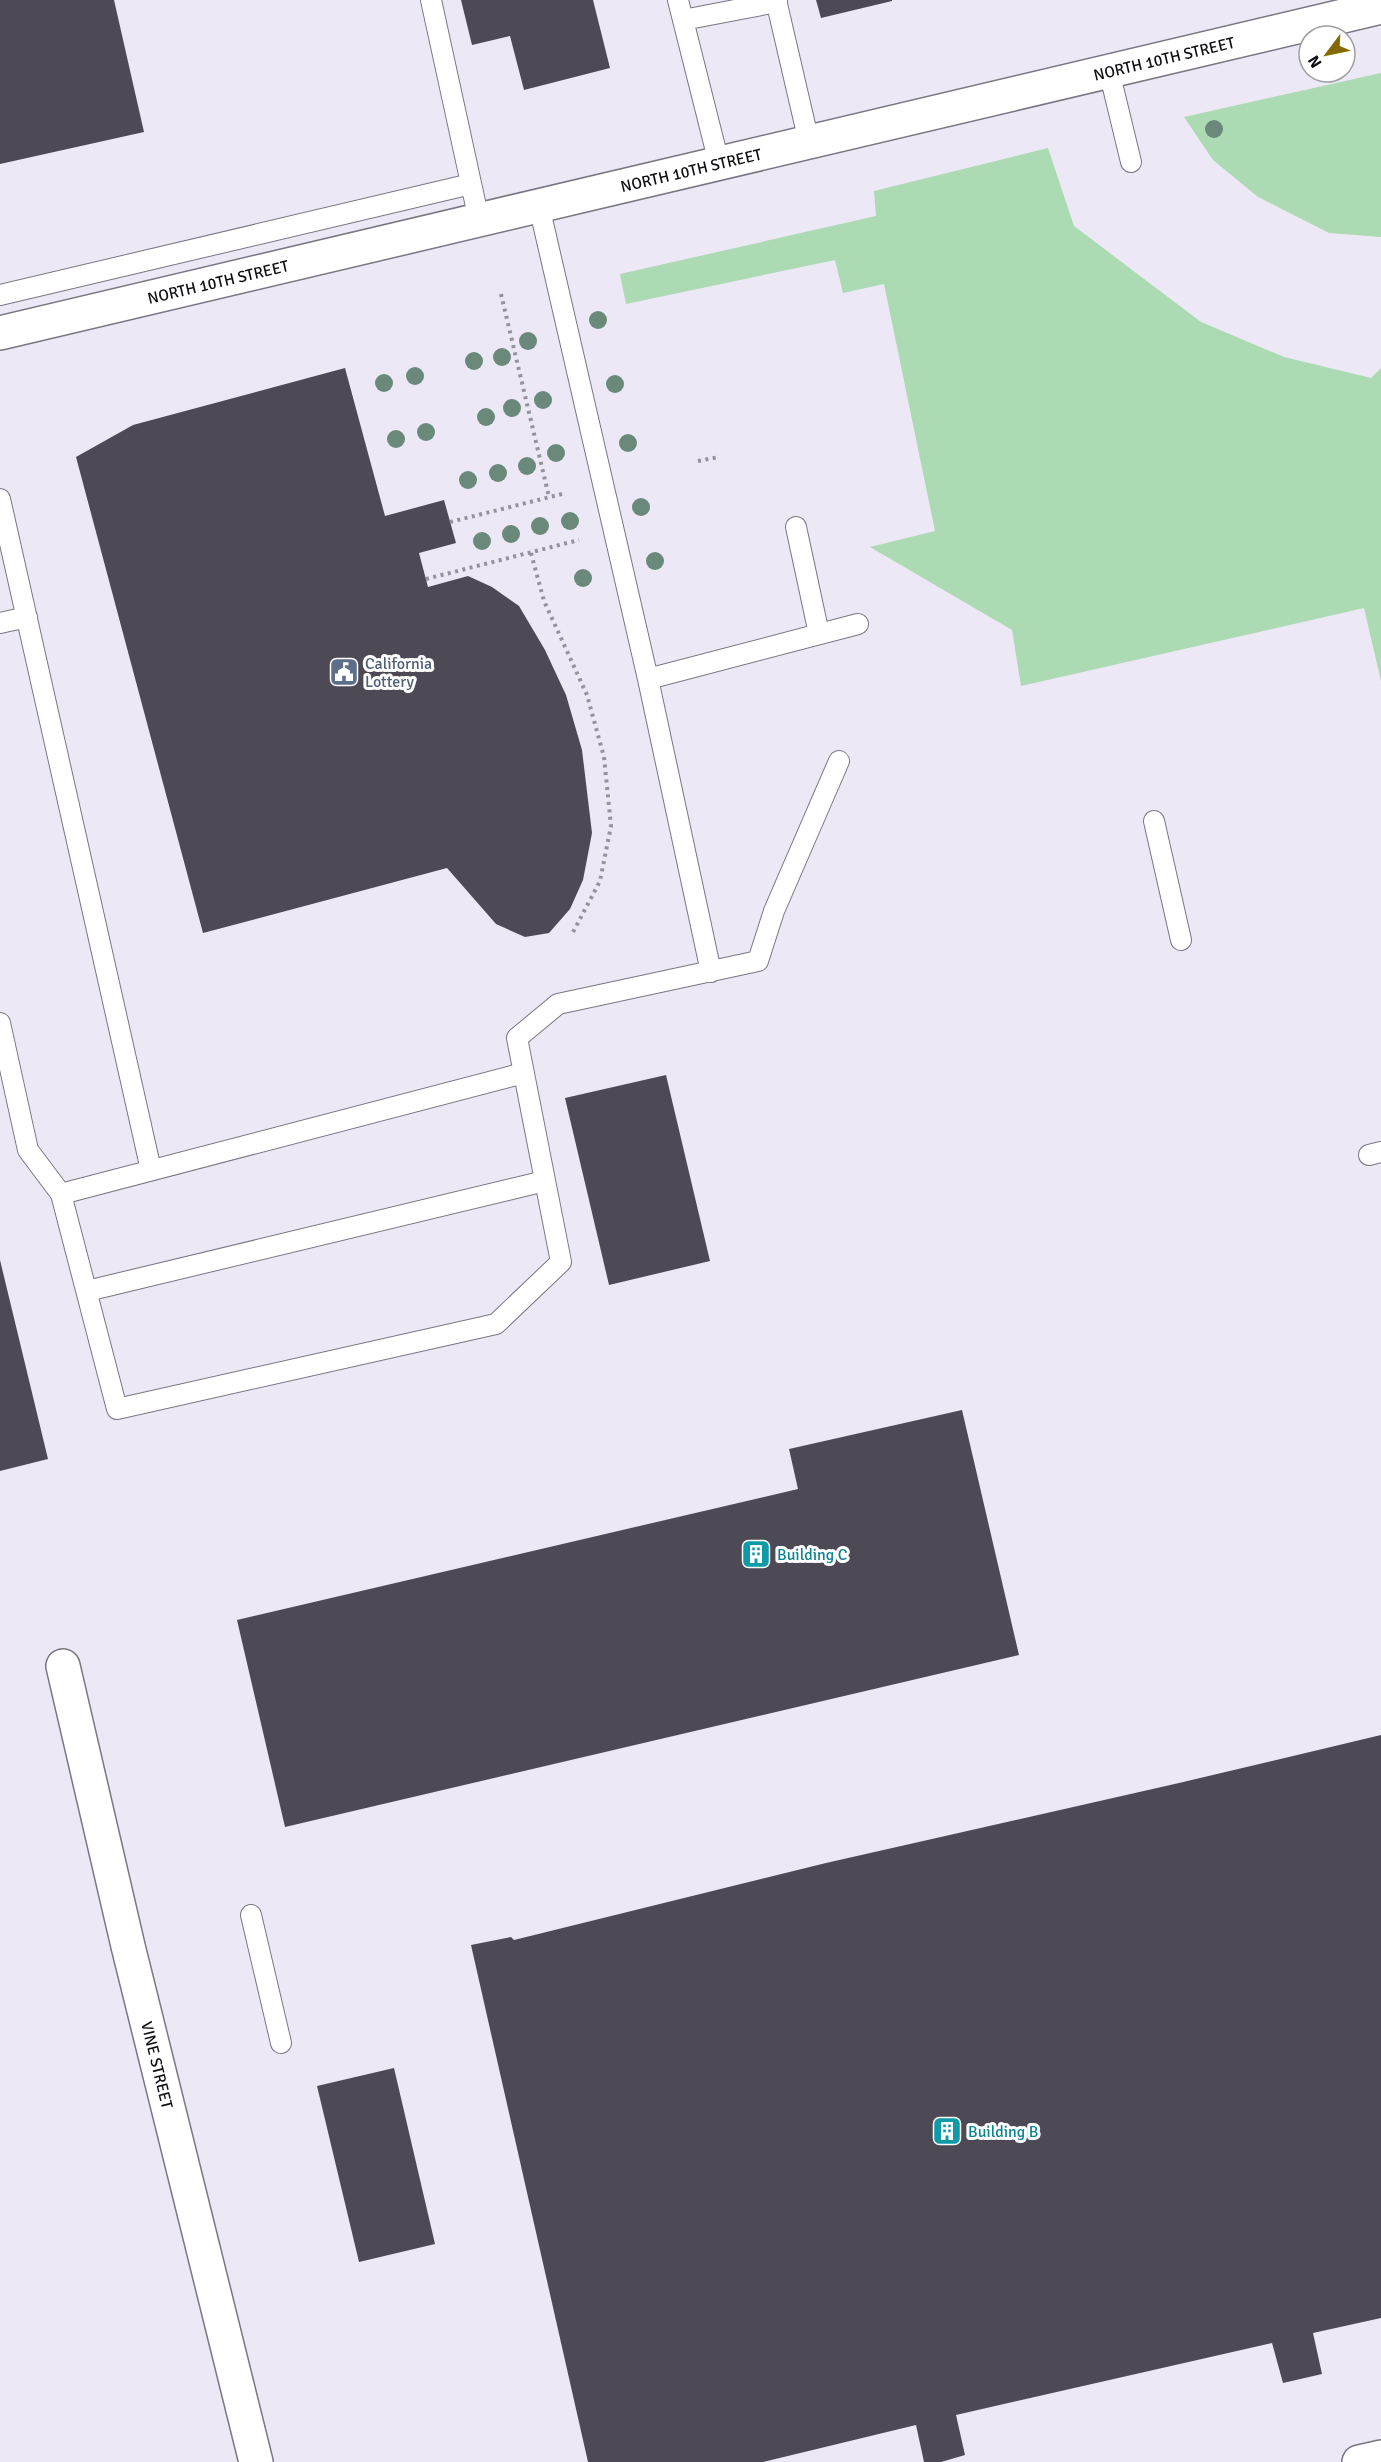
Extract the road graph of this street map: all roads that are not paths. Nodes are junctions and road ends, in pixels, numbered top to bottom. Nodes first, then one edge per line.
1 (431, 0) edge
2 (678, 0) edge
3 (776, 1) edge
4 (1381, 7) edge
5 (683, 21) junction
6 (1109, 71) junction
7 (809, 142) junction
8 (1131, 162) dead end
9 (719, 163) junction
10 (471, 184) junction
11 (539, 206) junction
12 (479, 220) junction
13 (0, 295) edge
14 (0, 333) edge
15 (0, 499) edge
16 (796, 527) dead end
17 (27, 616) junction
18 (0, 623) edge
19 (858, 624) dead end
20 (819, 634) junction
21 (648, 679) junction
22 (839, 761) dead end
23 (1154, 820) dead end
24 (1181, 940) dead end
25 (711, 972) junction
26 (0, 1023) edge
27 (524, 1073) junction
28 (152, 1170) junction
29 (545, 1181) junction
30 (61, 1194) junction
31 (87, 1291) junction
32 (63, 1666) dead end
33 (251, 1915) dead end
34 (281, 2043) dead end
35 (1381, 2457) edge
36 (256, 2462) edge
37 (1359, 2462) edge

1 - 10 lane
2 - 5 lane
3 - 5 lane
3 - 7 lane
4 - 6 street, NORTH 10TH STREET
5 - 9 lane
6 - 7 street, NORTH 10TH STREET
6 - 8 lane
7 - 9 street, NORTH 10TH STREET
9 - 11 street, NORTH 10TH STREET
10 - 12 lane
10 - 13 lane
11 - 12 street, NORTH 10TH STREET
11 - 21 lane
12 - 14 street, NORTH 10TH STREET
15 - 17 lane
16 - 20 lane
17 - 18 lane
17 - 28 lane
19 - 20 lane
20 - 21 lane
21 - 25 lane
22 - 25 lane
23 - 24 lane
25 - 27 lane
26 - 30 lane
27 - 28 lane
27 - 29 lane
28 - 30 lane
29 - 31 lane
29 - 31 lane
30 - 31 lane
32 - 36 street, VINE STREET
33 - 34 lane
35 - 37 street

